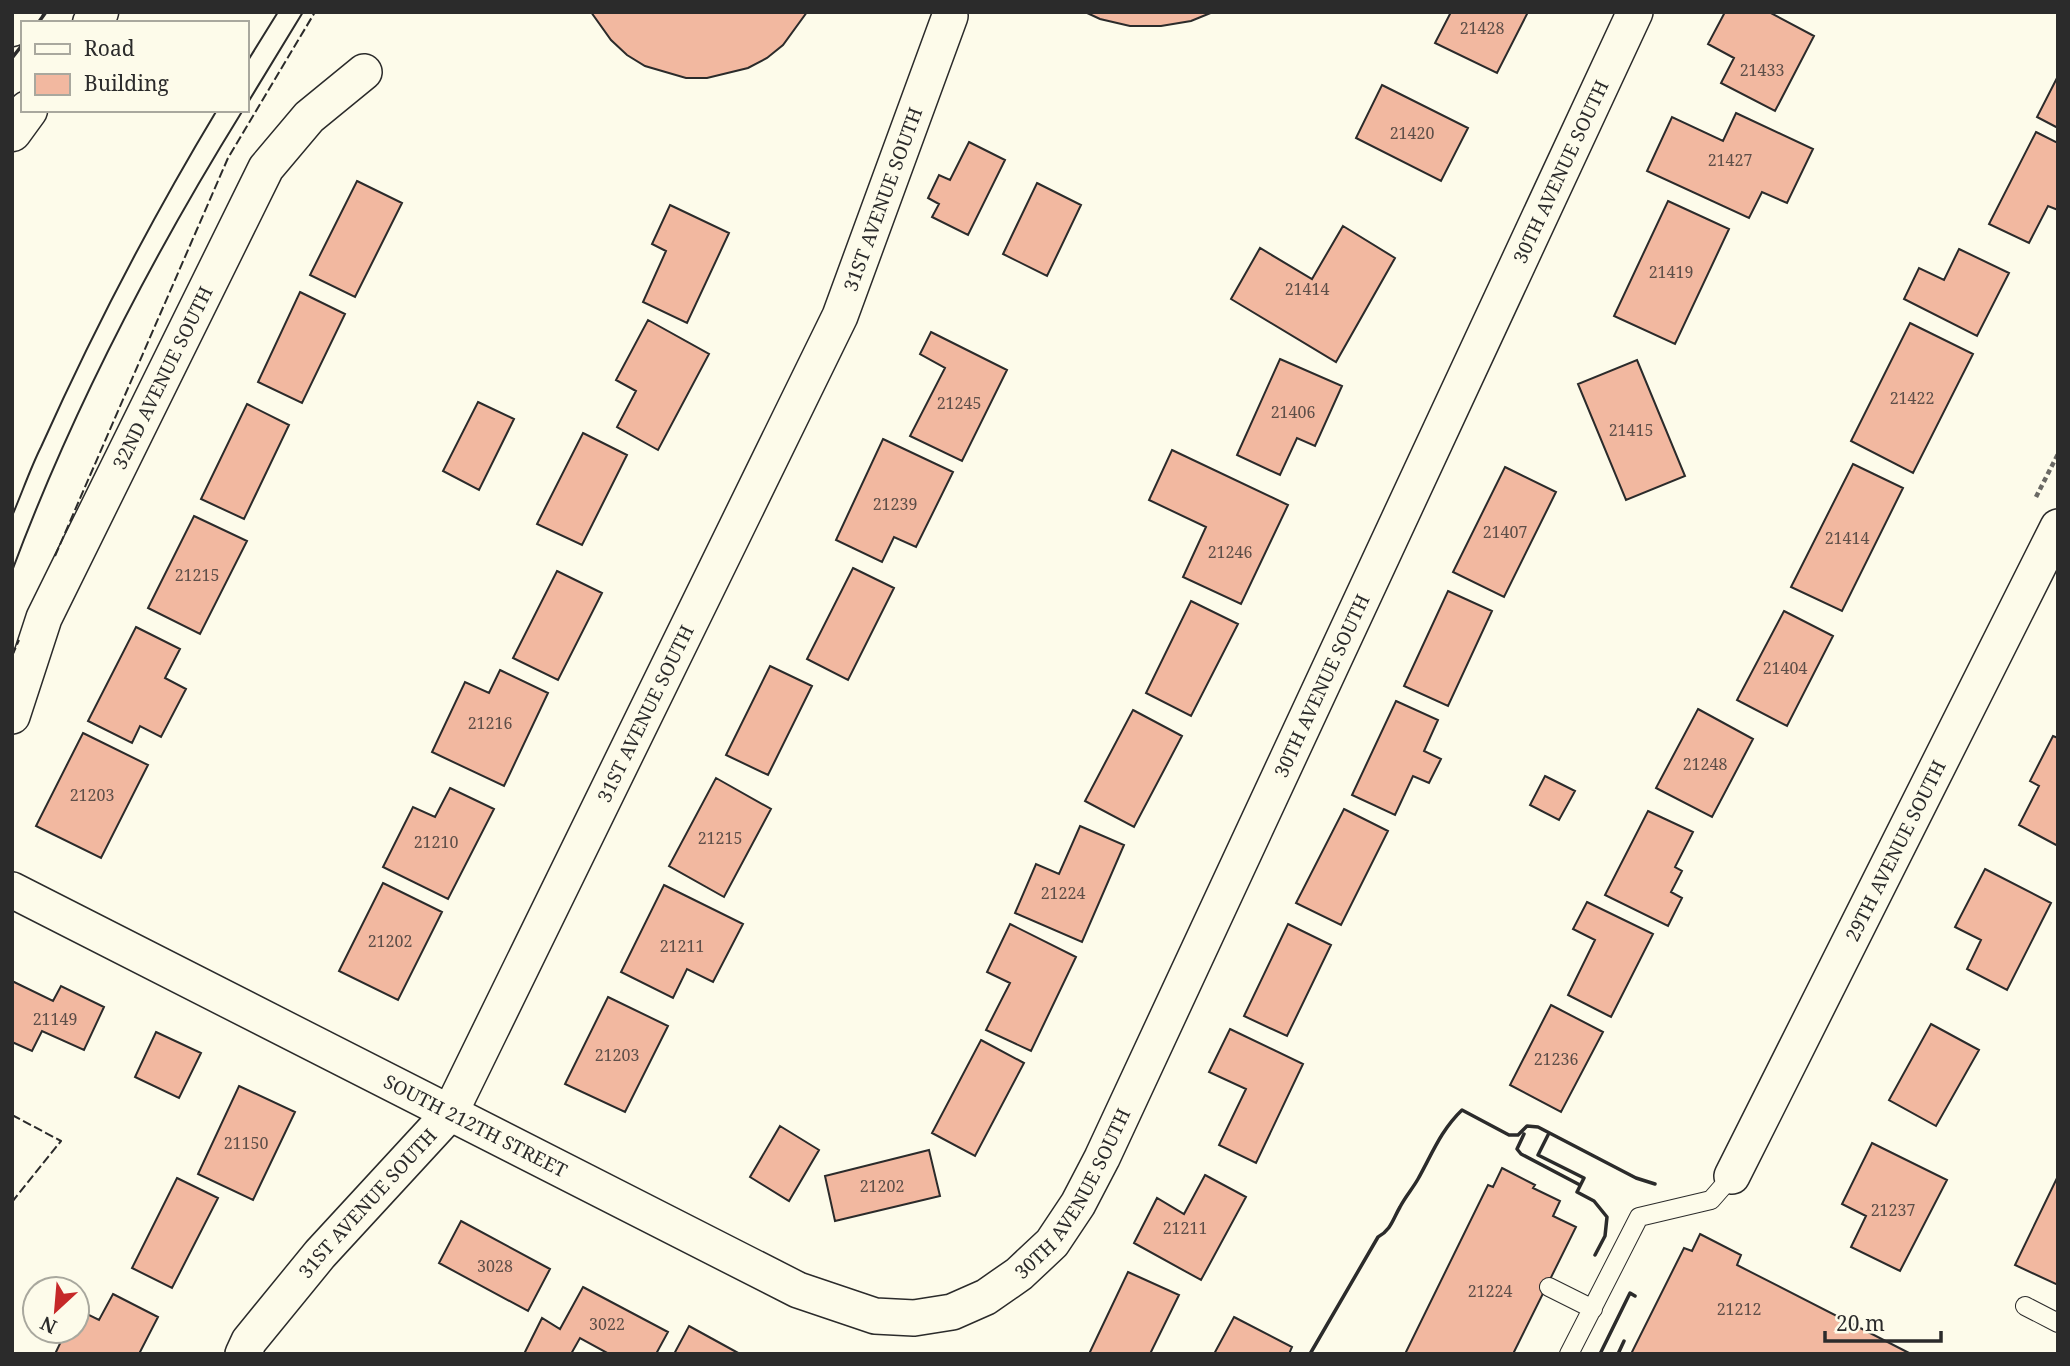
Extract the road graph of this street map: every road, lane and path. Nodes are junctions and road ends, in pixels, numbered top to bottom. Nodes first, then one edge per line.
1 (23, 12) edge
2 (1635, 12) edge
3 (950, 16) dead end
4 (12, 27) edge
5 (364, 72) dead end
6 (27, 112) edge
7 (12, 132) edge
8 (2058, 527) edge
9 (12, 716) edge
10 (12, 890) edge
11 (450, 1113) junction
12 (1732, 1176) joint
13 (1549, 1287) dead end
14 (2025, 1306) dead end
15 (1593, 1308) junction
16 (952, 1312) joint
17 (2058, 1323) edge
18 (243, 1354) edge
19 (1569, 1354) edge

1 - 4 highway
2 - 16 street, 30TH AVENUE SOUTH
3 - 11 street, 31ST AVENUE SOUTH
5 - 9 street, 32ND AVENUE SOUTH
6 - 7 highway
8 - 12 street, 29TH AVENUE SOUTH
10 - 11 street, SOUTH 212TH STREET
11 - 16 street, SOUTH 212TH STREET
11 - 18 street, 31ST AVENUE SOUTH
12 - 15 lane
13 - 15 lane
14 - 17 lane
15 - 19 lane

